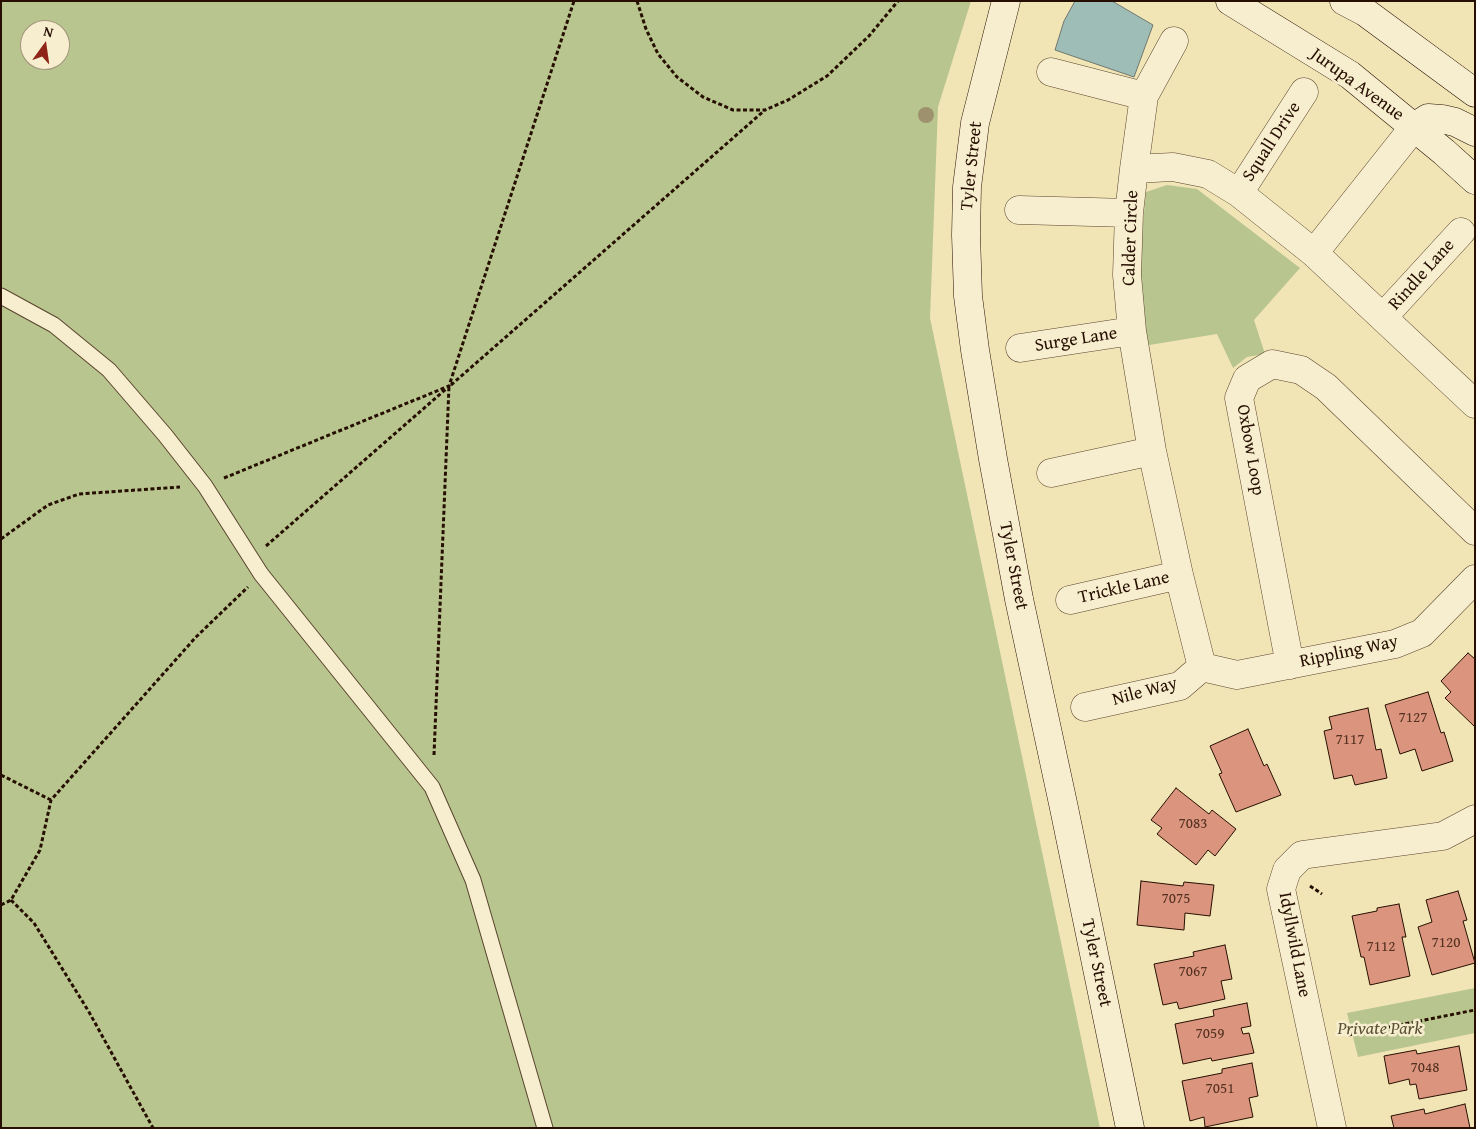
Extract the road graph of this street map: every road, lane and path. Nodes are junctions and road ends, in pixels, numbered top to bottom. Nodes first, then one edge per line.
1 (574, 1) edge
2 (637, 1) edge
3 (898, 1) edge
4 (1006, 1) edge
5 (1230, 1) edge
6 (1344, 1) edge
7 (1174, 41) dead end
8 (1052, 72) dead end
9 (1304, 92) dead end
10 (1475, 93) edge
11 (1144, 96) junction
12 (765, 110) junction
13 (1414, 127) junction
14 (1475, 132) edge
15 (1134, 169) junction
16 (1475, 180) edge
17 (1240, 193) junction
18 (1020, 210) dead end
19 (1129, 213) junction
20 (1461, 232) dead end
21 (1314, 252) junction
22 (1, 296) edge
23 (1383, 318) junction
24 (1132, 331) junction
25 (1020, 348) dead end
26 (449, 386) junction
27 (1475, 404) edge
28 (1152, 451) junction
29 (1051, 473) dead end
30 (205, 486) junction
31 (1475, 530) edge
32 (1, 540) edge
33 (252, 559) junction
34 (261, 574) junction
35 (1179, 575) junction
36 (1475, 579) edge
37 (1070, 600) dead end
38 (1290, 665) junction
39 (1202, 667) junction
40 (1085, 707) dead end
41 (1, 775) edge
42 (432, 787) junction
43 (51, 800) junction
44 (1475, 819) edge
45 (11, 900) junction
46 (1, 905) edge
47 (1475, 1010) edge
48 (1348, 1035) dead end
49 (153, 1128) edge
50 (545, 1128) edge
51 (1130, 1128) edge
52 (1332, 1128) edge

1 - 26 path
2 - 12 path
3 - 12 path
4 - 51 street, Tyler Street
5 - 13 street, Jurupa Avenue
6 - 10 street
7 - 11 street
8 - 11 street
9 - 17 street, Squall Drive
11 - 15 street
12 - 26 path
13 - 14 street
13 - 16 street, Jurupa Avenue
13 - 21 street
15 - 17 street, Calder Circle
15 - 19 street, Calder Circle
17 - 21 street, Calder Circle
18 - 19 street
19 - 24 street, Calder Circle
20 - 23 street, Rindle Lane
21 - 23 street, Calder Circle
22 - 30 lane
23 - 27 street, Calder Circle
24 - 25 street, Surge Lane
24 - 28 street, Calder Circle
26 - 30 path
26 - 33 path
26 - 42 path
28 - 29 street
28 - 35 street, Calder Circle
30 - 32 path
30 - 33 lane
31 - 38 street, Oxbow Loop
33 - 34 lane
34 - 42 lane
34 - 43 path
35 - 37 street, Trickle Lane
35 - 39 street, Calder Circle
36 - 38 street, Rippling Way
38 - 39 street, Rippling Way
39 - 40 street, Nile Way
41 - 43 path
42 - 50 lane
43 - 45 path
44 - 52 street, Idyllwild Lane
45 - 46 path
45 - 49 path
47 - 48 path

